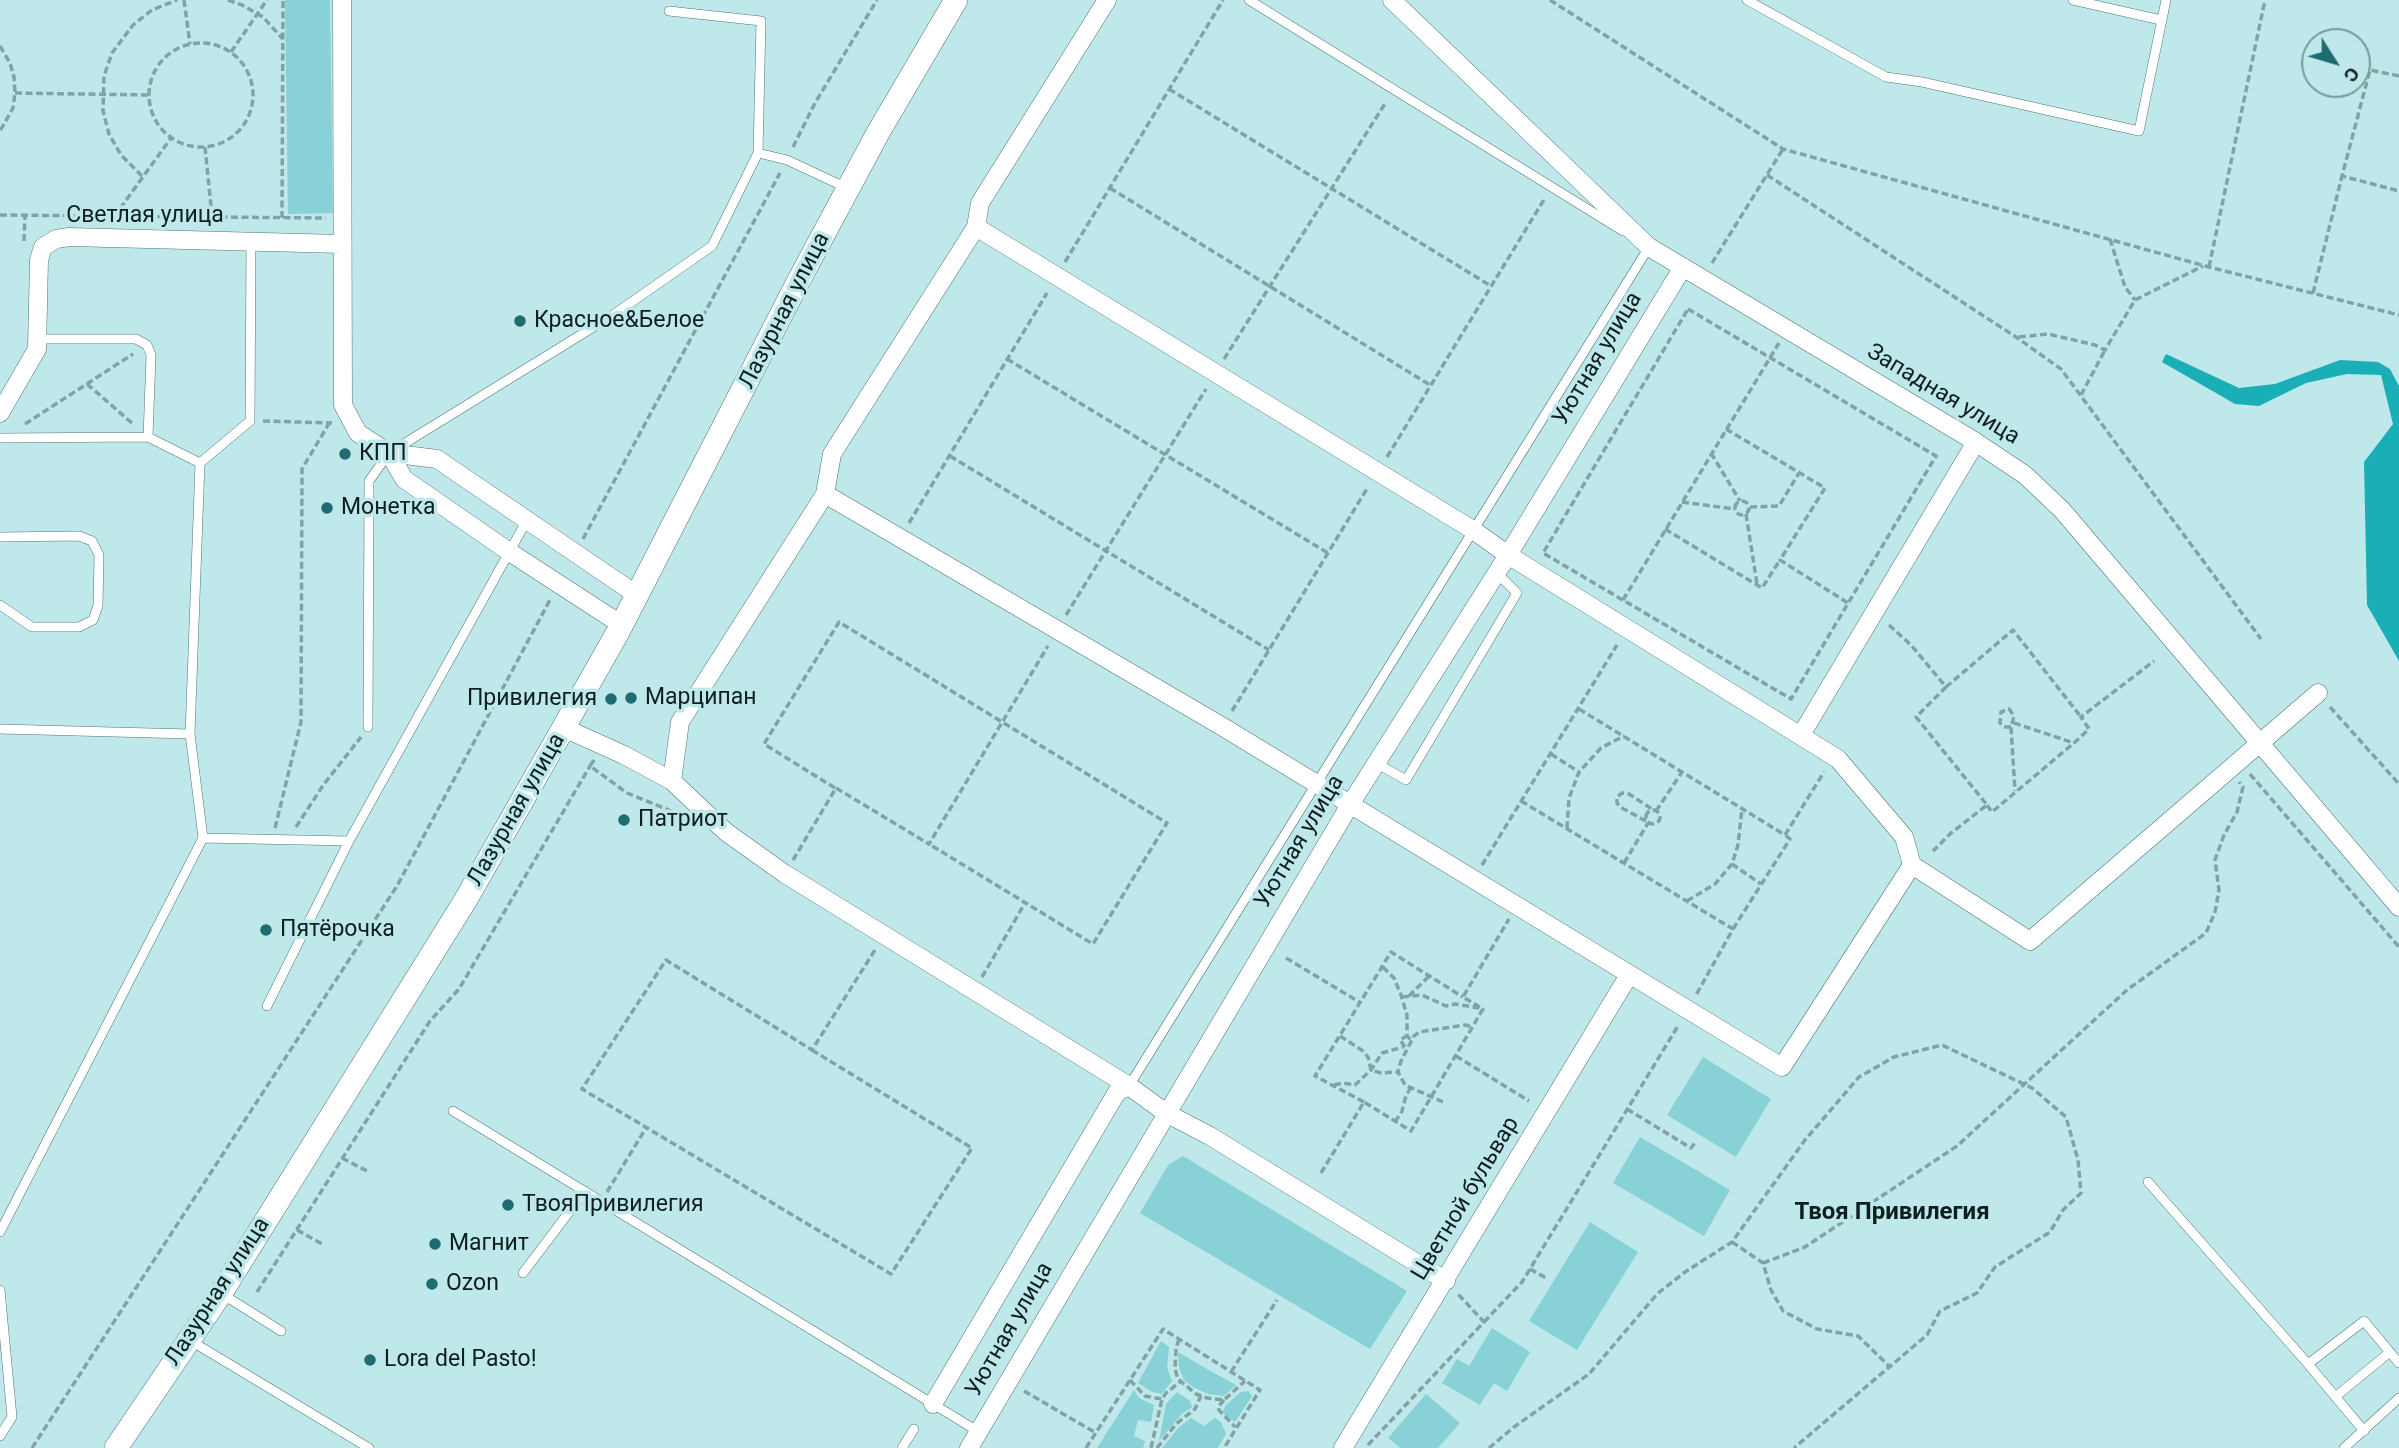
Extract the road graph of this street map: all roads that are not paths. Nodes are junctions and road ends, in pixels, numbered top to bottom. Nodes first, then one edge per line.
1 (342, 0) edge
2 (956, 0) edge
3 (1107, 0) edge
4 (1249, 0) edge
5 (1392, 0) edge
6 (1747, 0) edge
7 (2073, 0) edge
8 (2166, 0) edge
9 (669, 11) dead end
10 (2161, 20) junction
11 (758, 153) junction
12 (849, 189) junction
13 (976, 227) junction
14 (251, 241) junction
15 (342, 244) junction
16 (1648, 247) junction
17 (1683, 267) junction
18 (37, 339) junction
19 (0, 413) edge
20 (148, 437) junction
21 (1, 438) edge
22 (1976, 442) junction
23 (390, 453) junction
24 (201, 463) junction
25 (825, 494) junction
26 (527, 520) junction
27 (1473, 530) junction
28 (0, 537) edge
29 (508, 551) junction
30 (1508, 555) junction
31 (1496, 572) junction
32 (637, 595) junction
33 (0, 605) edge
34 (622, 625) junction
35 (2318, 693) road end
36 (368, 727) road end
37 (565, 728) junction
38 (0, 729) edge
39 (190, 734) junction
40 (1801, 735) junction
41 (2260, 742) junction
42 (1376, 763) junction
43 (672, 781) junction
44 (1317, 784) junction
45 (1351, 803) junction
46 (203, 838) junction
47 (349, 841) junction
48 (1913, 865) junction
49 (2399, 907) edge
50 (1629, 975) junction
51 (267, 1006) dead end
52 (1129, 1086) junction
53 (453, 1111) dead end
54 (1166, 1113) junction
55 (2148, 1182) dead end
56 (584, 1191) junction
57 (0, 1232) edge
58 (523, 1273) dead end
59 (1446, 1281) junction
60 (0, 1290) edge
61 (221, 1293) junction
62 (281, 1331) dead end
63 (189, 1340) junction
64 (3, 1349) edge
65 (2390, 1352) junction
66 (2399, 1363) edge
67 (2308, 1364) junction
68 (2335, 1397) junction
69 (2399, 1398) edge
70 (933, 1404) junction
71 (914, 1429) dead end
72 (2364, 1431) junction
73 (979, 1432) junction
74 (0, 1436) edge
75 (116, 1448) edge
76 (369, 1448) edge
77 (902, 1448) edge
78 (969, 1448) edge
79 (1343, 1448) edge
80 (2344, 1448) edge

1 - 15 street
2 - 12 street, Лазурная улица
3 - 13 street
4 - 16 lane
5 - 16 street, Западная улица
6 - 10 lane
7 - 10 lane
8 - 10 lane
9 - 11 lane
11 - 12 lane
11 - 23 lane
12 - 32 street, Лазурная улица
13 - 25 street
13 - 27 street
14 - 15 street, Светлая улица
14 - 18 street, Светлая улица
14 - 24 lane
15 - 23 street
16 - 17 street, Западная улица
16 - 27 lane
17 - 22 street, Западная улица
17 - 30 street, Уютная улица
18 - 19 street, Светлая улица
18 - 20 lane
20 - 21 lane
20 - 24 lane
22 - 40 street
22 - 41 street, Западная улица
23 - 26 street
23 - 29 street
23 - 36 lane
24 - 39 lane
25 - 43 street
25 - 44 street
26 - 29 lane
26 - 32 street
27 - 30 street
27 - 44 lane
28 - 33 lane
29 - 34 street
29 - 47 lane
30 - 31 street, Уютная улица
30 - 40 street
31 - 42 street, Уютная улица
31 - 42 lane
32 - 34 street, Лазурная улица
34 - 37 street, Лазурная улица
35 - 41 street
37 - 43 street
37 - 61 street, Лазурная улица
38 - 39 lane
39 - 46 lane
40 - 48 street
41 - 48 street
41 - 49 street, Западная улица
42 - 45 street, Уютная улица
43 - 52 street
44 - 45 street
44 - 52 lane
45 - 50 street
45 - 54 street, Уютная улица
46 - 47 lane
46 - 57 lane
47 - 51 lane
48 - 50 street
50 - 59 street, Цветной бульвар
52 - 54 street
52 - 70 street
53 - 56 lane
54 - 59 street
54 - 73 street, Уютная улица
55 - 67 lane
56 - 58 lane
56 - 70 lane
59 - 79 street, Цветной бульвар
60 - 64 lane
61 - 62 lane
61 - 63 street, Лазурная улица
63 - 75 street, Лазурная улица
63 - 76 lane
64 - 74 lane
65 - 66 lane
65 - 67 lane
65 - 68 lane
67 - 68 lane
68 - 72 lane
69 - 72 lane
70 - 73 lane
71 - 77 lane
72 - 80 lane
73 - 78 street, Уютная улица

